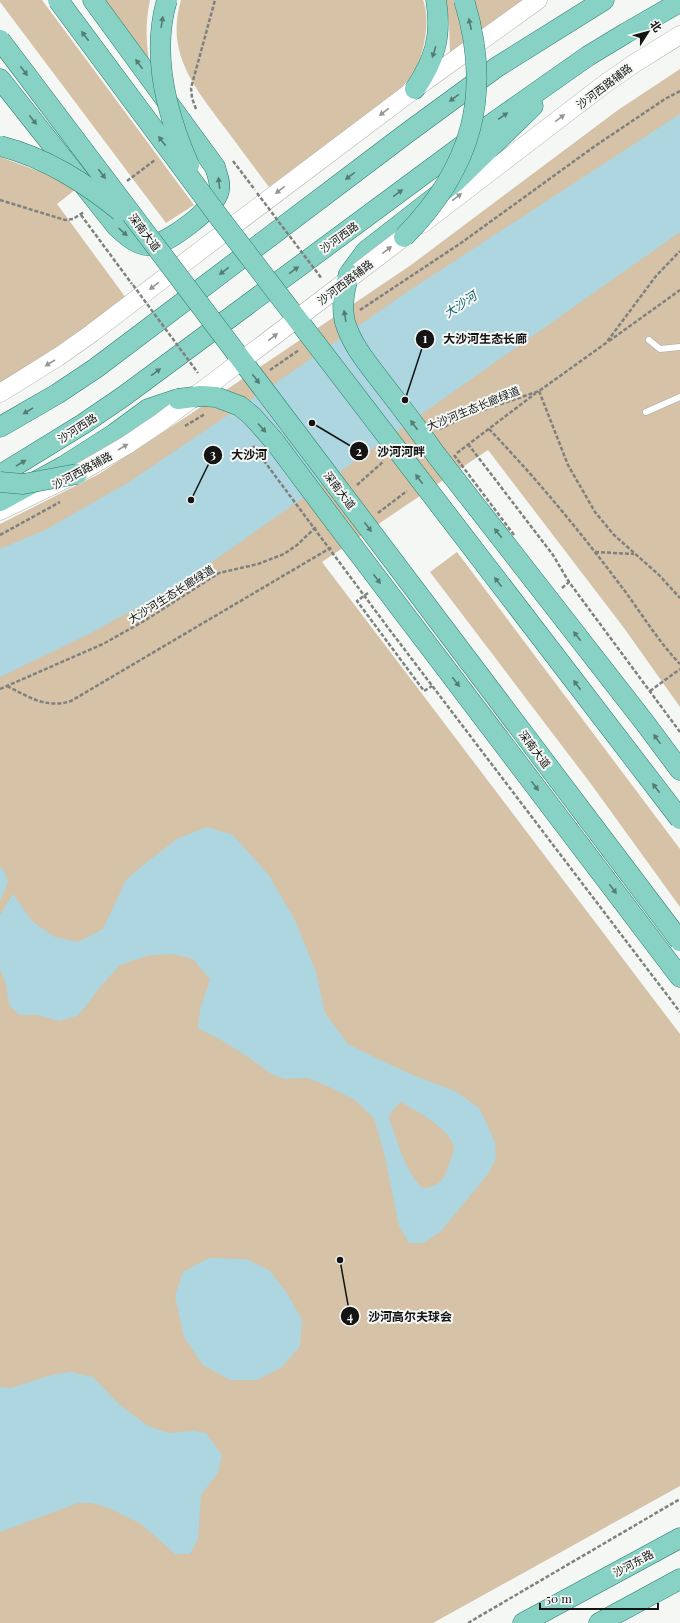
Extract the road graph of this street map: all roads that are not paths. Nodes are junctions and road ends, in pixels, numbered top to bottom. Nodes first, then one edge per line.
1 (58, 0) edge
2 (92, 0) edge
3 (167, 0) edge
4 (436, 0) edge
5 (464, 0) edge
6 (538, 0) edge
7 (576, 0) edge
8 (604, 0) edge
9 (680, 2) edge
10 (680, 35) edge
11 (0, 40) edge
12 (588, 56) junction
13 (497, 67) junction
14 (0, 79) edge
15 (415, 89) junction
16 (0, 146) edge
17 (219, 217) junction
18 (404, 237) junction
19 (161, 253) junction
20 (649, 340) dead end
21 (680, 347) edge
22 (0, 393) edge
23 (680, 397) edge
24 (646, 412) dead end
25 (0, 427) edge
26 (77, 474) junction
27 (0, 475) edge
28 (0, 482) edge
29 (0, 501) edge
30 (0, 511) edge
31 (680, 770) edge
32 (680, 819) edge
33 (680, 941) edge
34 (680, 977) edge
35 (680, 1538) edge
36 (680, 1579) edge
37 (523, 1623) edge
38 (599, 1623) edge

17 -> 1 main road, bridge
14 -> 2 main road
17 -> 3 main road, bridge
4 -> 15 main road
18 -> 5 main road, bridge
6 - 15 main road
7 - 13 main road
8 - 13 main road
9 - 12 main road, 沙河西路
18 -> 10 main road, 沙河西路辅路, bridge
11 -> 19 main road, 深南大道, bridge
27 -> 12 main road, 沙河西路
31 -> 12 main road, bridge
13 -> 25 main road
15 -> 22 main road
16 - 19 main road, bridge
32 -> 17 main road, bridge
26 -> 18 main road, 沙河西路辅路, bridge
19 -> 33 main road, 深南大道, bridge
20 - 21 lane
23 - 24 lane
26 - 28 main road, bridge
26 - 30 main road, 沙河西路辅路, bridge
29 -> 34 main road, bridge
35 - 37 main road, 沙河东路
36 - 38 main road

